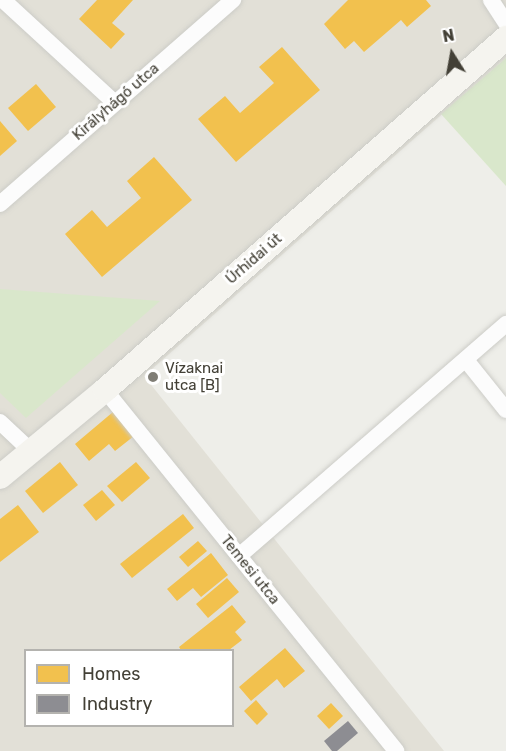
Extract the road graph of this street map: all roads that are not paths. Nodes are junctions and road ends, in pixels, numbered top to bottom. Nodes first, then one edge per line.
1 (3, 0) edge
2 (233, 0) edge
3 (491, 0) edge
4 (506, 23) edge
5 (506, 38) edge
6 (115, 103) junction
7 (0, 204) edge
8 (506, 324) edge
9 (466, 360) junction
10 (105, 390) junction
11 (506, 410) edge
12 (0, 422) edge
13 (32, 452) junction
14 (0, 477) edge
15 (239, 556) junction
16 (396, 751) edge

1 - 6 street
2 - 6 street, Királyhágó utca
3 - 4 street
5 - 10 main road, Úrhidai út
6 - 7 street, Királyhágó utca
8 - 9 street
9 - 11 street
9 - 15 street
10 - 13 main road, Úrhidai út
10 - 15 street, Temesi utca
12 - 13 street
13 - 14 main road, Úrhidai út
15 - 16 street, Temesi utca

